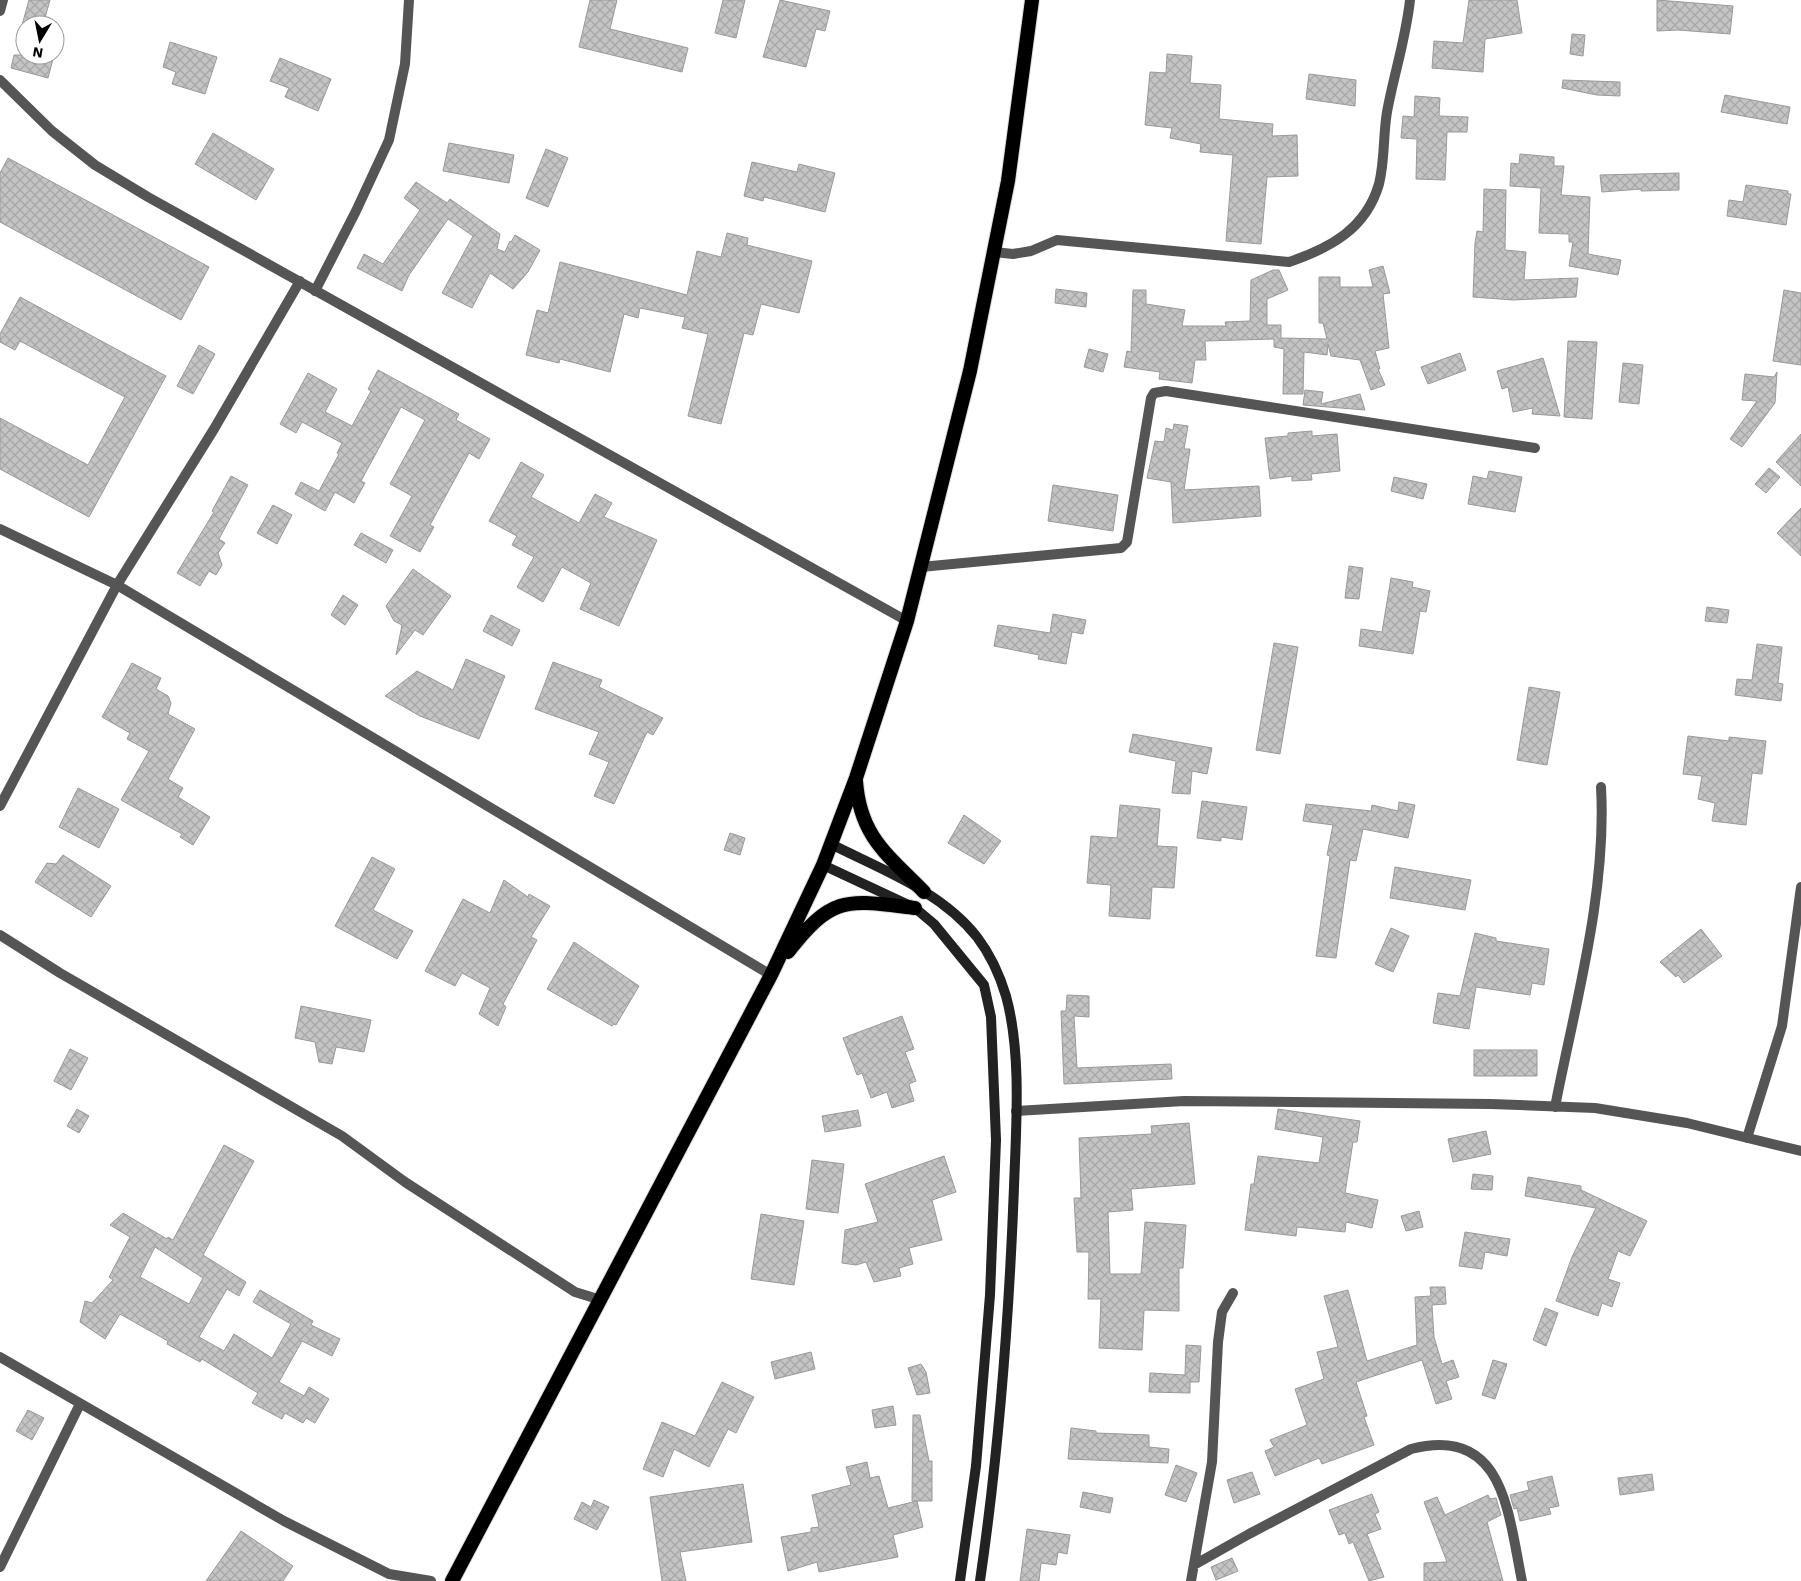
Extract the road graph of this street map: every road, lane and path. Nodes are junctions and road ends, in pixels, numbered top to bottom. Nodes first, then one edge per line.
1 (3, 0) edge
2 (409, 0) edge
3 (1032, 0) edge
4 (1410, 0) edge
5 (0, 11) edge
6 (0, 80) edge
7 (994, 252) junction
8 (300, 281) junction
9 (315, 291) junction
10 (1535, 448) dead end
11 (0, 530) edge
12 (921, 567) junction
13 (117, 585) junction
14 (908, 621) junction
15 (856, 778) junction
16 (1601, 787) dead end
17 (0, 806) edge
18 (831, 844) junction
19 (822, 865) junction
20 (1801, 888) edge
21 (924, 892) junction
22 (915, 908) junction
23 (0, 936) edge
24 (771, 975) junction
25 (1555, 1107) junction
26 (1016, 1111) junction
27 (1747, 1138) junction
28 (1801, 1151) edge
29 (1233, 1293) dead end
30 (600, 1300) junction
31 (0, 1357) edge
32 (80, 1404) junction
33 (1194, 1565) junction
34 (0, 1567) edge
35 (392, 1577) edge
36 (431, 1581) edge
37 (452, 1581) edge
38 (960, 1581) edge
39 (980, 1581) edge
40 (1192, 1581) edge
41 (1522, 1581) edge

1 - 5 street
2 - 9 street
3 - 7 highway
4 - 7 street
6 - 8 street
7 - 12 highway
8 - 9 street
8 - 13 street
9 - 14 street
10 - 12 street
11 - 13 street
12 - 14 highway
13 - 17 street
13 - 24 street
14 - 15 highway
15 - 18 highway
15 - 21 highway
16 - 25 street
18 - 19 highway
18 - 21 main road
19 - 22 main road
19 - 24 highway
20 - 27 street
21 - 26 main road
22 - 24 highway
22 - 38 main road
23 - 30 street
24 - 30 highway
25 - 26 street
25 - 27 street
26 - 39 main road
27 - 28 street
29 - 33 street
30 - 37 highway
31 - 32 street
32 - 34 street
32 - 35 street
33 - 40 street
33 - 41 street
35 - 36 street

